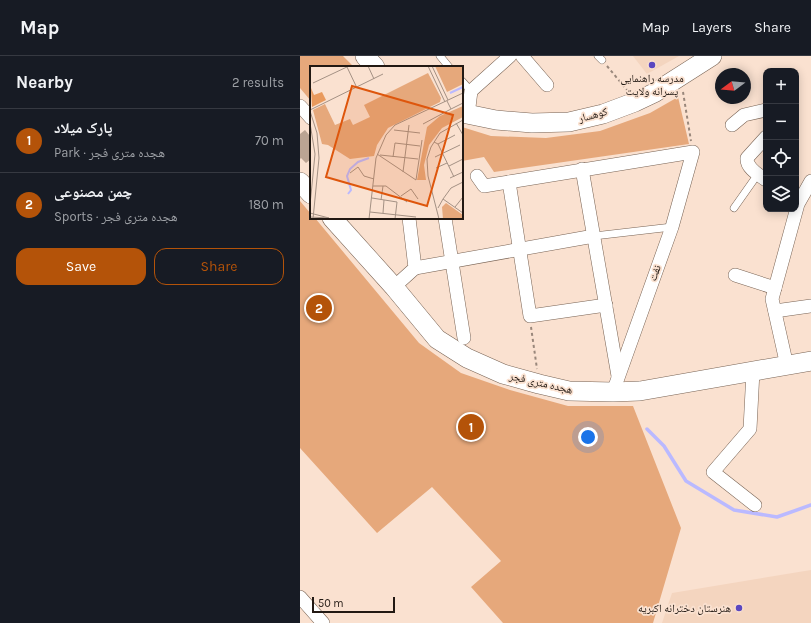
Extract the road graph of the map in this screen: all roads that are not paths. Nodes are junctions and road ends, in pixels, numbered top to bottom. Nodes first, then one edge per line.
1 (366, 56) edge
2 (440, 56) edge
3 (510, 56) edge
4 (522, 56) edge
5 (712, 56) edge
6 (374, 66) edge
7 (448, 66) edge
8 (547, 85) dead end
9 (466, 86) edge
10 (300, 106) edge
11 (763, 111) edge
12 (465, 114) edge
13 (310, 117) edge
14 (732, 126) dead end
15 (764, 140) edge
16 (582, 169) junction
17 (477, 176) dead end
18 (762, 177) edge
19 (811, 181) edge
20 (300, 182) edge
21 (508, 182) junction
22 (310, 193) edge
23 (799, 200) edge
24 (734, 208) dead end
25 (795, 212) edge
26 (333, 219) edge
27 (408, 219) edge
28 (445, 219) edge
29 (672, 227) junction
30 (594, 236) junction
31 (519, 249) junction
32 (452, 261) junction
33 (415, 268) junction
34 (735, 275) dead end
35 (394, 286) junction
36 (775, 288) junction
37 (606, 305) junction
38 (811, 306) edge
39 (775, 311) junction
40 (464, 338) dead end
41 (811, 361) edge
42 (787, 366) junction
43 (753, 372) junction
44 (616, 385) junction
45 (755, 505) dead end
46 (300, 598) edge
47 (323, 623) edge

1 - 6 street
2 - 7 lane
3 - 9 street
4 - 8 street
5 - 12 street, کوهسار
9 - 12 street
10 - 13 street
11 - 14 street
15 - 18 street
16 - 21 street
16 - 29 street, نفت
16 - 30 street
17 - 21 street
18 - 24 lane
19 - 23 street
20 - 22 street
21 - 31 street
25 - 36 street
26 - 35 street, هجده متری فجر
27 - 33 street
28 - 32 street
29 - 30 lane
29 - 44 street, نفت
30 - 31 street
30 - 37 street
31 - 32 street
31 - 37 street
32 - 33 street
32 - 40 street
33 - 35 street
34 - 36 street
35 - 44 street, هجده متری فجر
36 - 39 street
37 - 44 street
38 - 39 street
39 - 42 street
41 - 42 street, هجده متری فجر
42 - 43 street, هجده متری فجر
43 - 44 street, هجده متری فجر
43 - 45 street
46 - 47 street

